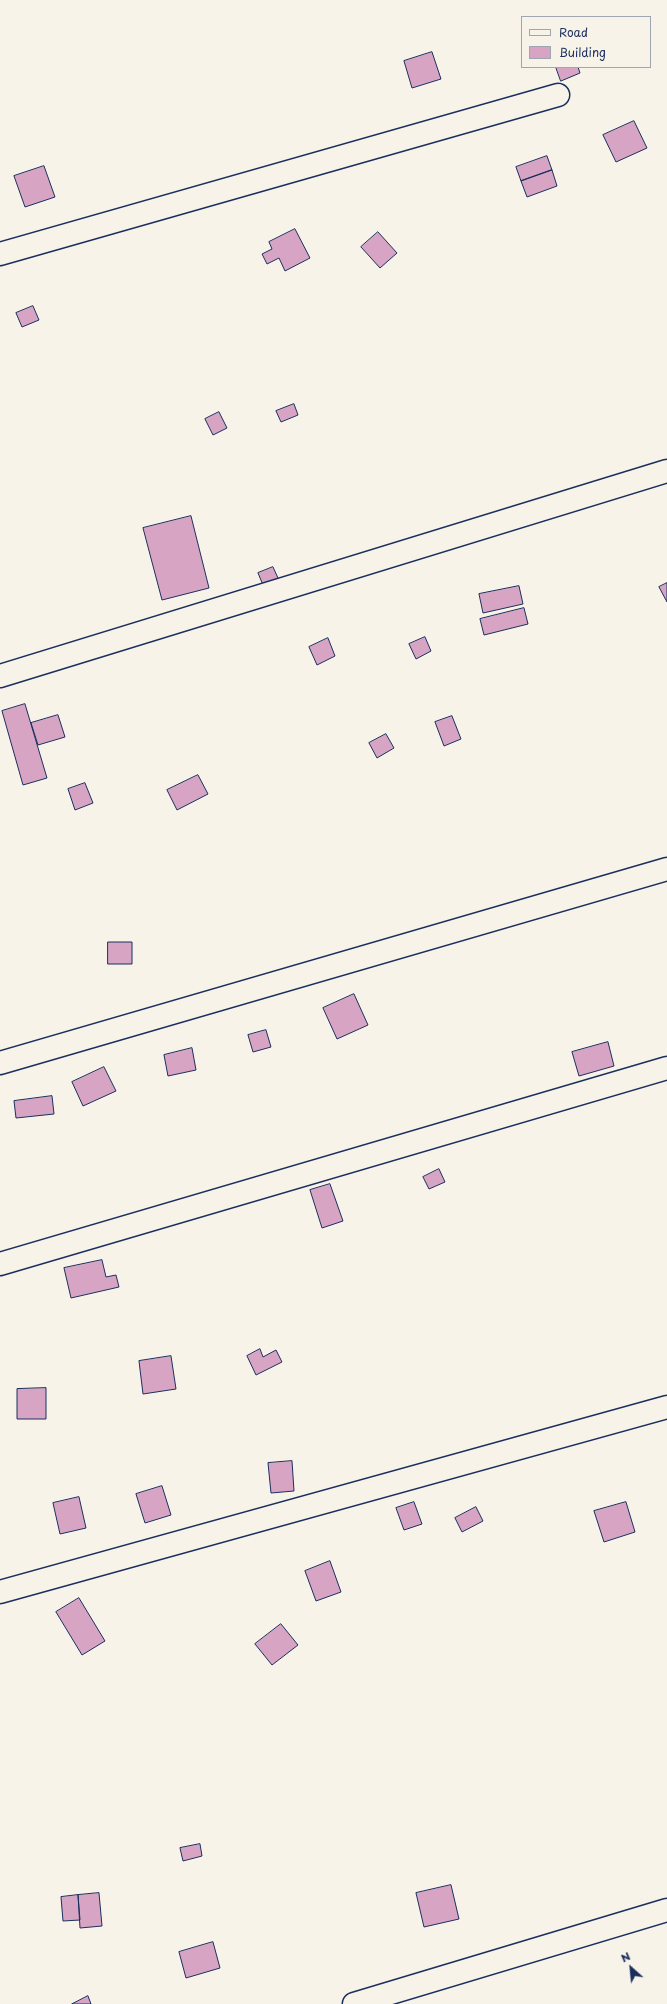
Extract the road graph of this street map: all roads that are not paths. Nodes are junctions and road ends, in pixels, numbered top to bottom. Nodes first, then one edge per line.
1 (558, 95) dead end
2 (0, 254) edge
3 (667, 471) edge
4 (0, 676) edge
5 (667, 869) edge
6 (0, 1063) edge
7 (667, 1068) edge
8 (0, 1264) edge
9 (667, 1407) edge
10 (0, 1592) edge
11 (667, 1910) edge
12 (354, 2004) edge

1 - 2 street
3 - 4 street
5 - 6 street
7 - 8 street
9 - 10 street
11 - 12 street

